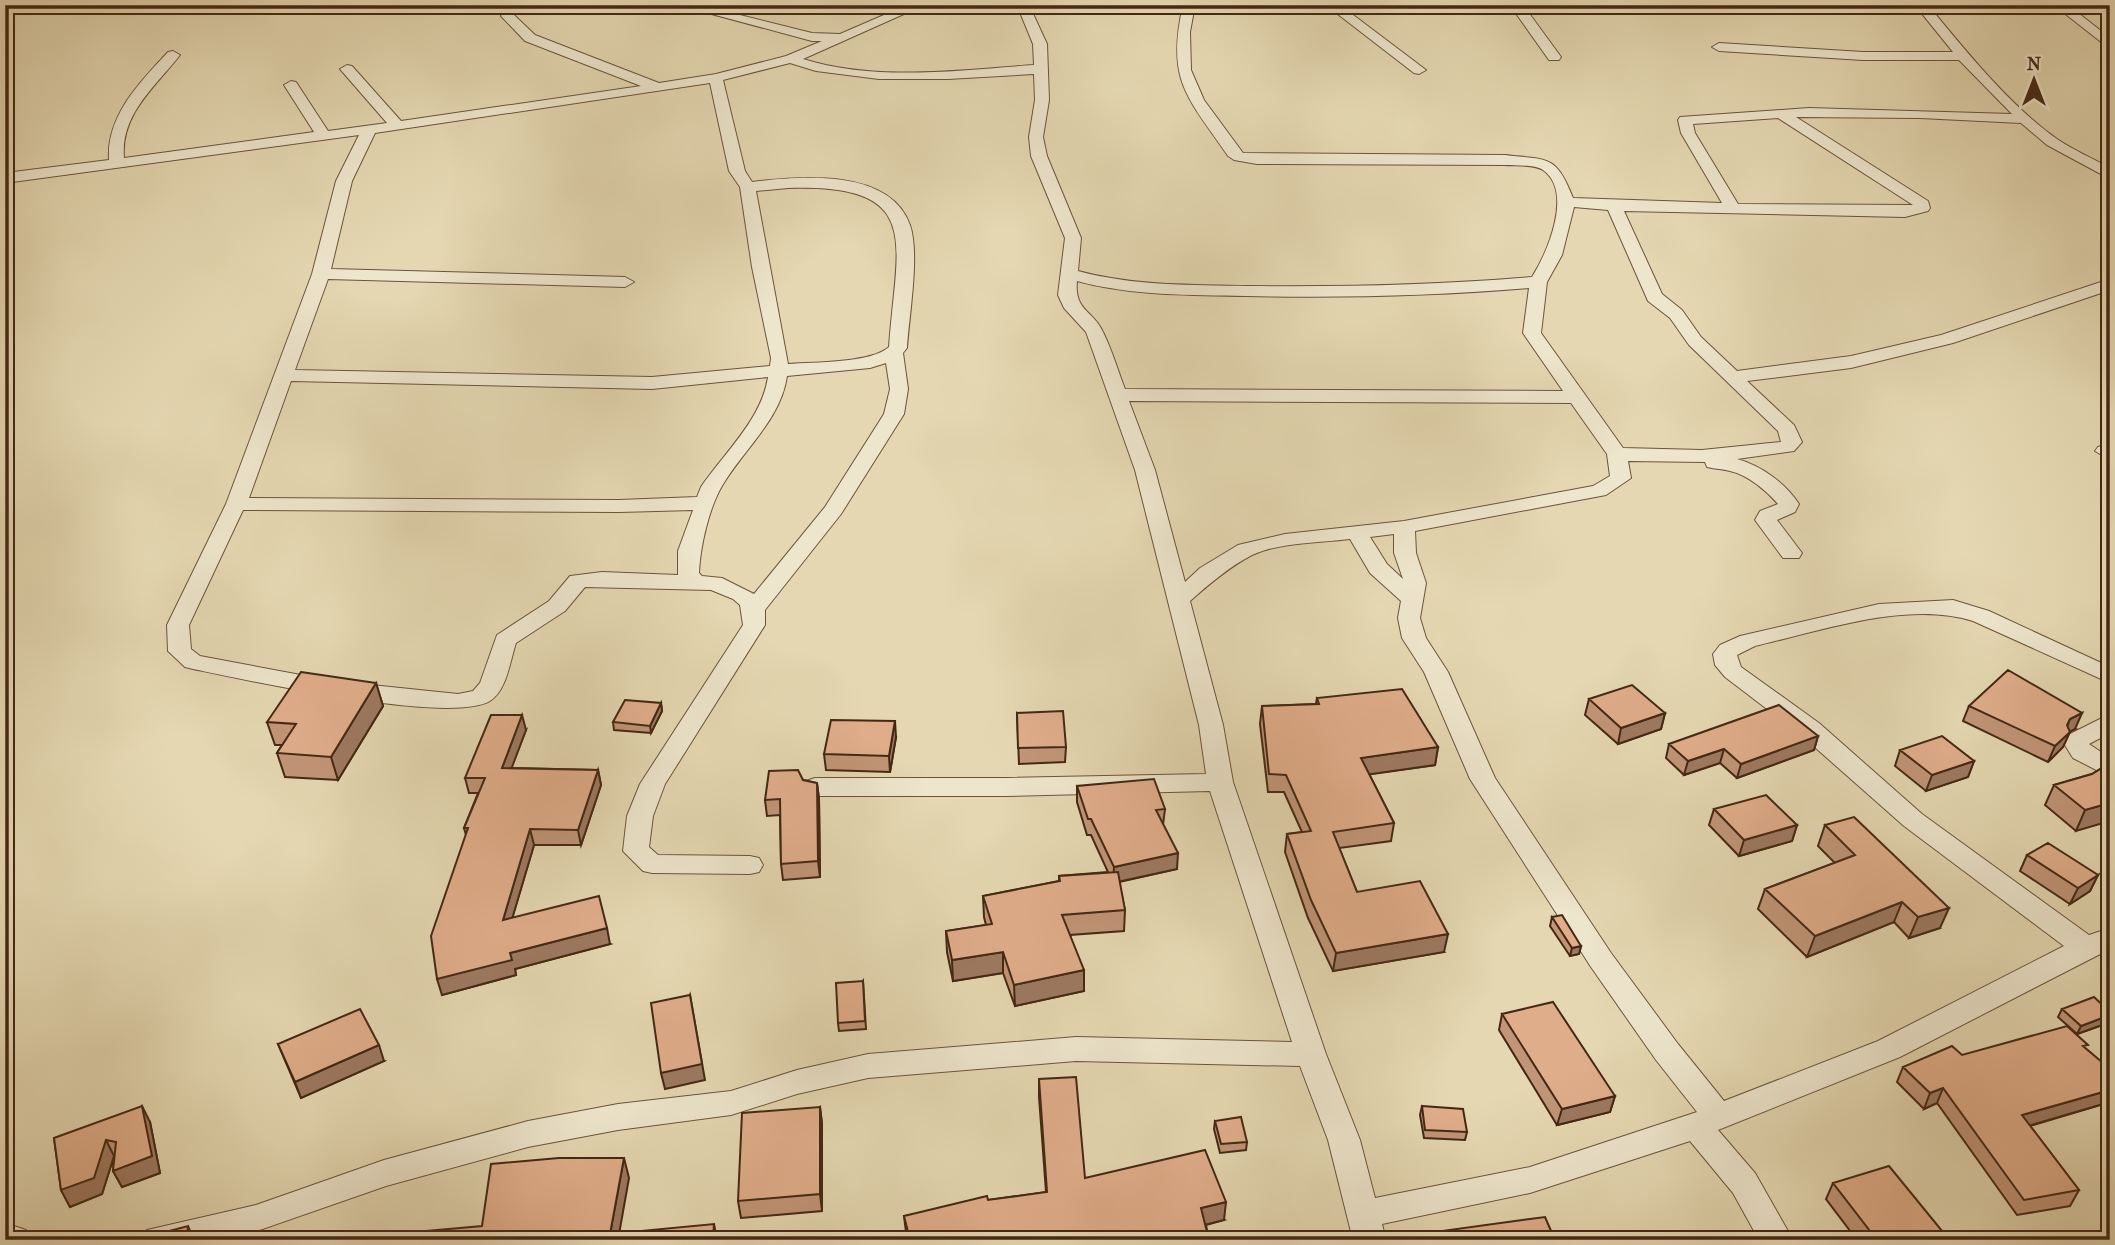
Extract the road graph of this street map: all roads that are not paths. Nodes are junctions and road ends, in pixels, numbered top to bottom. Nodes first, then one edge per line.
1 (513, 5) edge
2 (684, 5) edge
3 (918, 5) edge
4 (1023, 5) edge
5 (1189, 5) edge
6 (1332, 5) edge
7 (1516, 5) edge
8 (1921, 5) edge
9 (2060, 5) edge
10 (818, 41) junction
11 (2110, 44) edge
12 (1719, 47) dead end
13 (173, 55) dead end
14 (1963, 56) junction
15 (1554, 57) dead end
16 (790, 59) junction
17 (348, 69) dead end
18 (1041, 69) junction
19 (1419, 70) dead end
20 (716, 78) junction
21 (291, 85) dead end
22 (661, 89) junction
23 (1780, 114) junction
24 (2025, 119) junction
25 (397, 126) junction
26 (369, 130) junction
27 (324, 136) junction
28 (117, 165) junction
29 (2110, 174) edge
30 (5, 178) edge
31 (748, 187) junction
32 (1567, 202) junction
33 (1614, 206) junction
34 (1733, 209) junction
35 (321, 274) junction
36 (1069, 274) junction
37 (625, 282) dead end
38 (1538, 282) junction
39 (2110, 284) edge
40 (894, 352) junction
41 (778, 371) junction
42 (285, 374) junction
43 (1731, 377) junction
44 (1117, 395) junction
45 (1578, 397) junction
46 (1617, 454) junction
47 (1691, 456) junction
48 (706, 503) junction
49 (236, 505) junction
50 (1404, 527) junction
51 (1357, 533) junction
52 (1791, 553) dead end
53 (695, 582) junction
54 (1180, 598) junction
55 (1410, 598) junction
56 (754, 609) junction
57 (2110, 677) edge
58 (2110, 722) edge
59 (2110, 769) edge
60 (1220, 782) junction
61 (815, 787) edge
62 (750, 865) dead end
63 (2101, 944) edge
64 (1311, 1054) junction
65 (1707, 1121) junction
66 (1367, 1227) edge
67 (5, 1237) edge
68 (14, 1240) edge
69 (159, 1240) edge
70 (1777, 1240) edge

1 - 22 street
2 - 10 street
3 - 10 street
4 - 18 street
5 - 32 street
6 - 19 street
7 - 15 street
8 - 14 street
9 - 11 street
10 - 16 street
12 - 14 street
13 - 28 street
14 - 24 street
16 - 18 street
16 - 20 street
17 - 25 street
18 - 36 street
20 - 22 street
20 - 31 street
21 - 27 street
22 - 25 street
23 - 24 street
23 - 34 street
23 - 34 street
24 - 29 street
25 - 26 street
26 - 27 street
26 - 35 street
27 - 28 street
28 - 30 street
31 - 40 street
31 - 41 street
32 - 33 street
32 - 38 street
33 - 34 street
33 - 43 street
35 - 37 street
35 - 42 street
36 - 38 street
36 - 44 street
38 - 45 street
39 - 43 street
40 - 41 street
40 - 56 street
41 - 42 street
41 - 48 street
42 - 49 street
43 - 47 street
44 - 45 street
44 - 54 street
45 - 46 street
46 - 47 street
46 - 50 street
47 - 52 street
48 - 49 street
48 - 53 street
49 - 53 street
50 - 51 street
50 - 55 street
51 - 54 street
51 - 55 street
53 - 56 street
54 - 60 street
55 - 65 street
56 - 62 street
57 - 63 street
58 - 59 street
60 - 61 street
60 - 64 street
63 - 65 street
64 - 66 street
64 - 69 street
65 - 66 street
65 - 70 street
67 - 68 street

